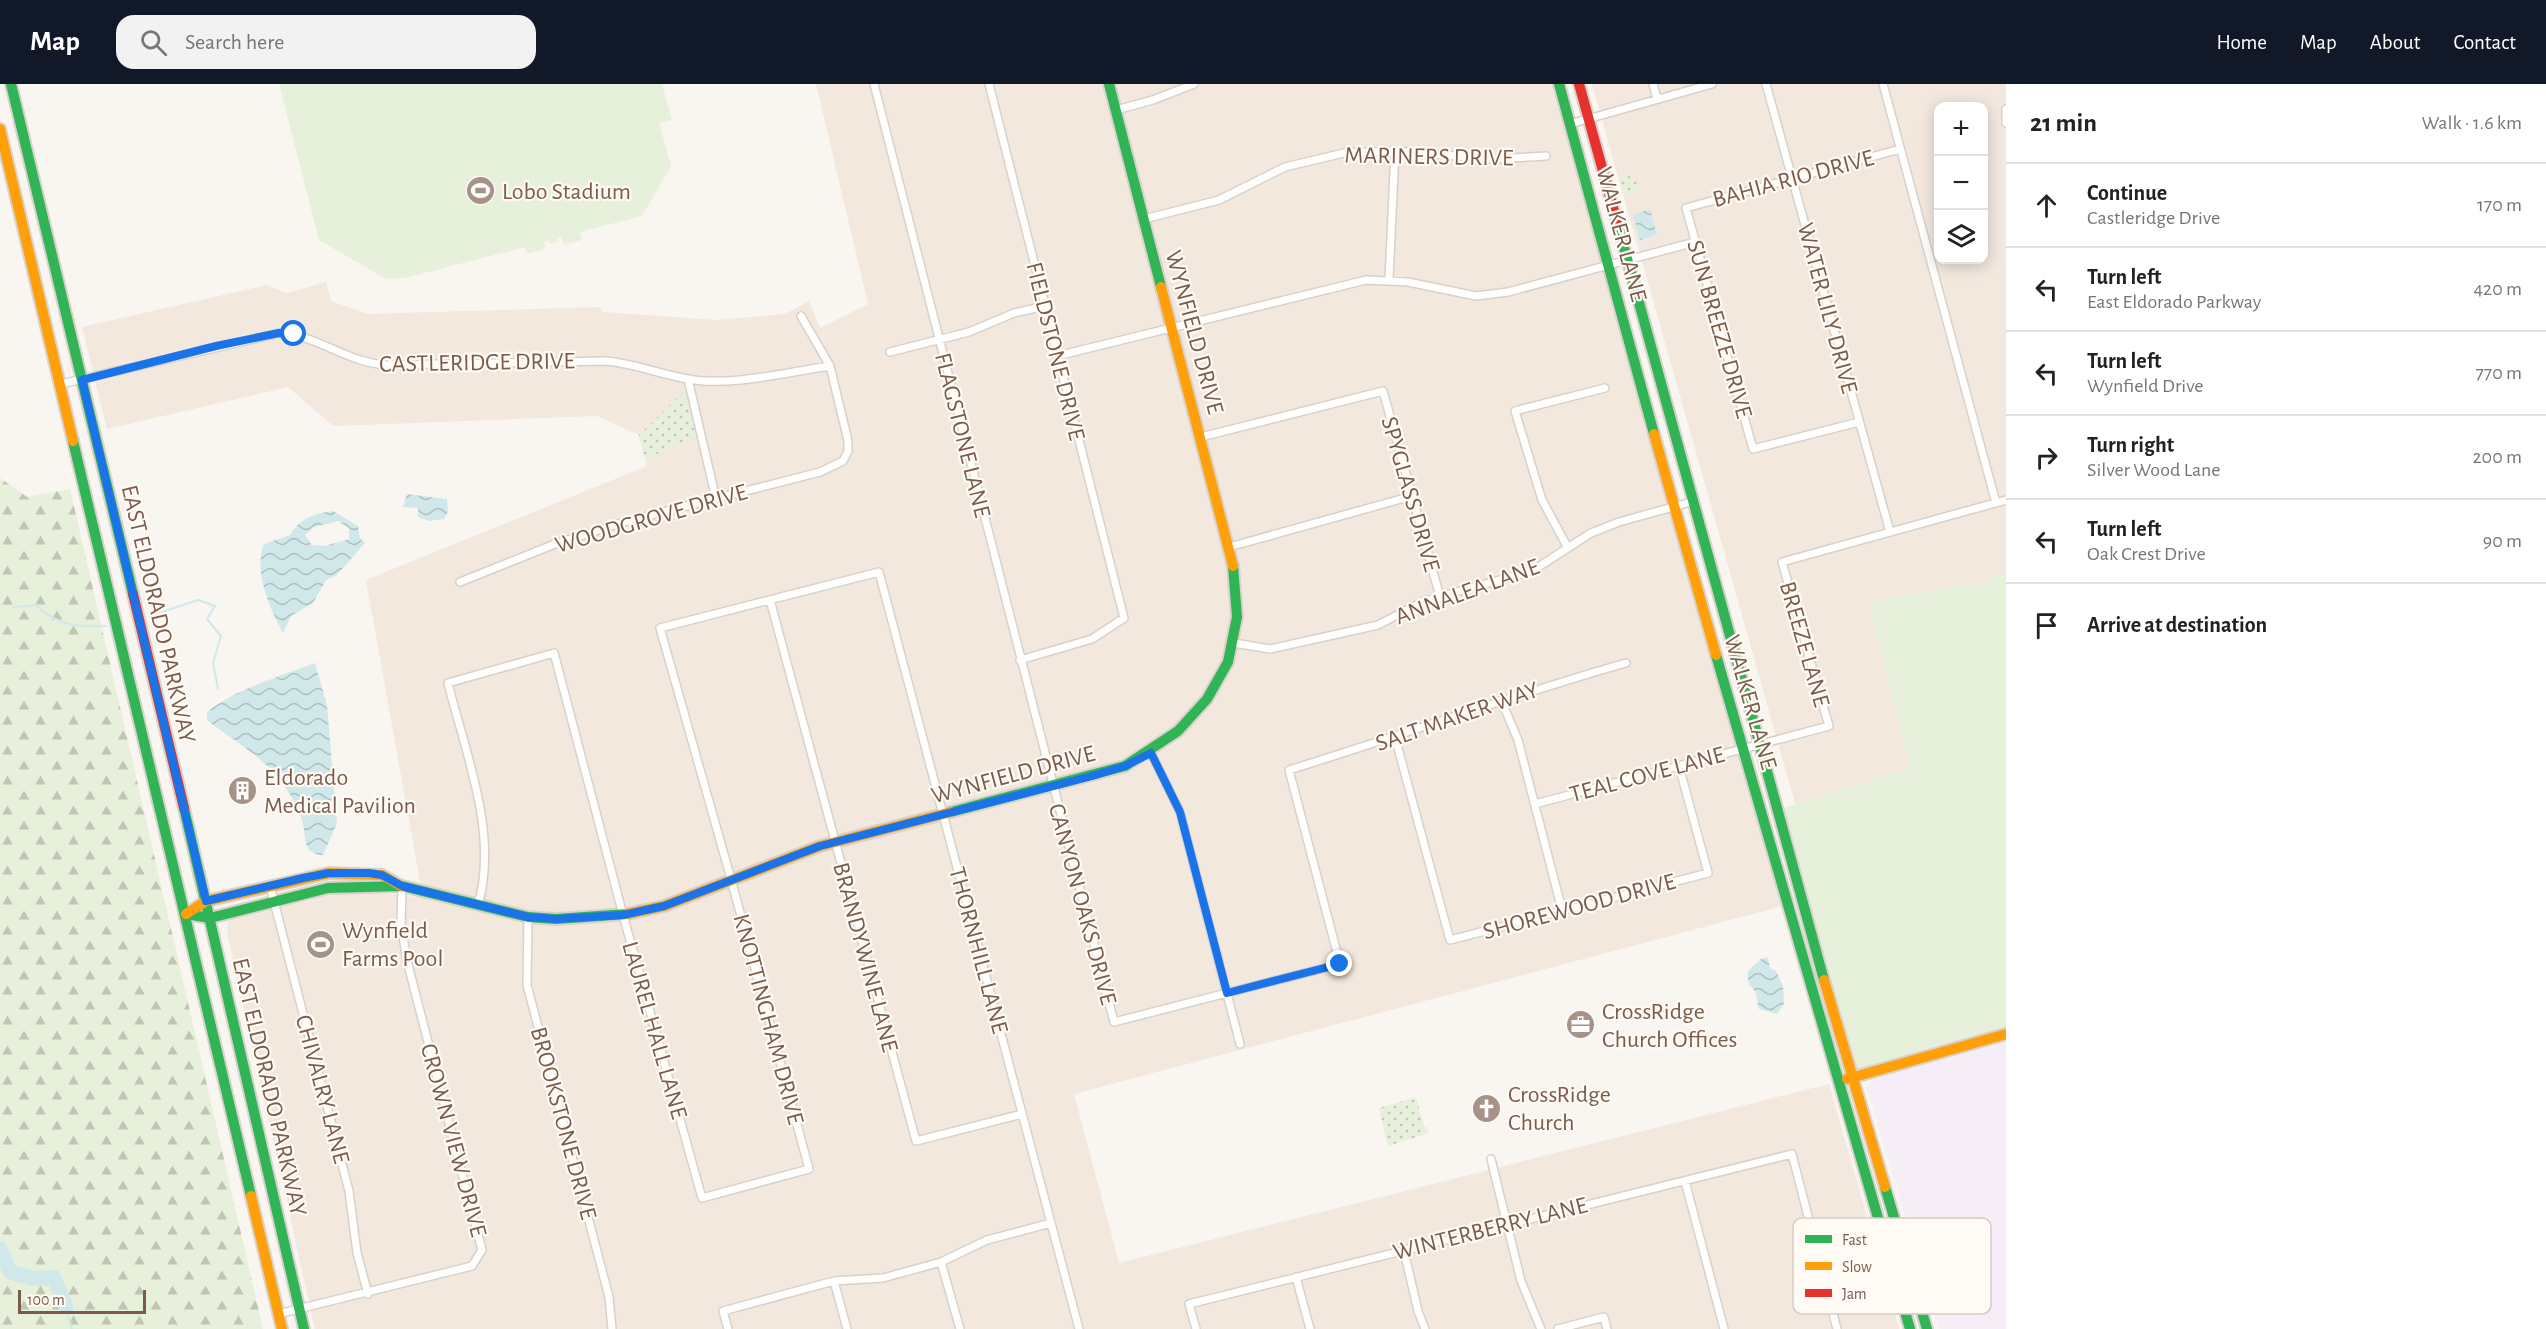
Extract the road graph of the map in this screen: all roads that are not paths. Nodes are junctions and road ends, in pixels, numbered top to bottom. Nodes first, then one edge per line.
1 (11, 84) edge
2 (874, 84) edge
3 (989, 84) edge
4 (1109, 84) edge
5 (1194, 84) edge
6 (1559, 84) edge
7 (1565, 84) edge
8 (1579, 84) edge
9 (1653, 84) edge
10 (1712, 84) edge
11 (1766, 84) edge
12 (1883, 84) edge
13 (1657, 99) junction
14 (2006, 109) edge
15 (1116, 111) junction
16 (1588, 119) junction
17 (1573, 123) junction
18 (2006, 123) edge
19 (0, 129) edge
20 (1900, 149) junction
21 (1395, 151) junction
22 (1546, 156) dead end
23 (1792, 179) junction
24 (1686, 208) joint
25 (1144, 219) junction
26 (1695, 242) junction
27 (1618, 264) junction
28 (1389, 279) junction
29 (1045, 306) junction
30 (801, 316) dead end
31 (1172, 327) junction
32 (939, 340) junction
33 (890, 352) dead end
34 (1058, 356) junction
35 (830, 366) junction
36 (688, 379) junction
37 (82, 380) junction
38 (61, 384) junction
39 (1605, 388) dead end
40 (1859, 422) junction
41 (1201, 437) junction
42 (1412, 496) junction
43 (716, 499) junction
44 (2006, 501) edge
45 (1688, 502) junction
46 (1996, 503) junction
47 (1673, 506) junction
48 (1890, 532) junction
49 (1229, 547) junction
50 (1568, 548) junction
51 (460, 582) dead end
52 (1440, 597) junction
53 (770, 600) junction
54 (1234, 643) junction
55 (1020, 660) junction
56 (1626, 663) dead end
57 (1501, 700) junction
58 (1829, 726) joint
59 (1395, 737) junction
60 (1752, 747) junction
61 (1151, 753) junction
62 (1679, 766) junction
63 (1052, 786) junction
64 (1535, 804) junction
65 (943, 814) junction
66 (835, 843) junction
67 (731, 879) junction
68 (270, 886) junction
69 (402, 886) junction
70 (206, 901) junction
71 (273, 901) junction
72 (478, 905) junction
73 (1562, 910) junction
74 (186, 914) junction
75 (623, 915) junction
76 (528, 917) junction
77 (210, 918) junction
78 (1806, 918) junction
79 (1792, 922) junction
80 (1227, 993) junction
81 (2006, 1034) edge
82 (1240, 1044) dead end
83 (1853, 1077) junction
84 (1840, 1080) junction
85 (1022, 1114) junction
86 (1491, 1159) dead end
87 (1685, 1181) junction
88 (702, 1197) joint
89 (1808, 1218) edge
90 (1879, 1218) edge
91 (1894, 1218) edge
92 (1051, 1223) junction
93 (1507, 1225) junction
94 (1404, 1251) junction
95 (940, 1262) junction
96 (1296, 1278) junction
97 (834, 1281) junction
98 (368, 1294) junction
99 (300, 1309) junction
100 (278, 1314) junction
101 (1833, 1314) edge
102 (1906, 1314) edge
103 (1923, 1314) edge
104 (282, 1329) edge
105 (304, 1329) edge
106 (612, 1329) edge
107 (728, 1329) edge
108 (847, 1329) edge
109 (960, 1329) edge
110 (1079, 1329) edge
111 (1196, 1329) edge
112 (1310, 1329) edge
113 (1425, 1329) edge
114 (1542, 1329) edge
115 (1558, 1329) edge
116 (1607, 1329) edge
117 (1724, 1329) edge
118 (1837, 1329) edge
119 (1910, 1329) edge
120 (1927, 1329) edge

1 - 37 street, EAST ELDORADO PARKWAY
2 - 32 street, FLAGSTONE LANE
3 - 29 street, FIELDSTONE DRIVE
4 - 15 street, WYNFIELD DRIVE
5 - 15 street
6 - 17 street, WALKER LANE
7 - 17 street
8 - 16 street, WALKER LANE
9 - 13 street
10 - 13 street
11 - 23 street, WATER LILY DRIVE
12 - 20 street
13 - 16 street
14 - 18 street
15 - 25 street, WYNFIELD DRIVE
16 - 17 street
16 - 27 street, WALKER LANE
17 - 27 street, WALKER LANE
19 - 38 street, EAST ELDORADO PARKWAY
20 - 23 street, BAHIA RIO DRIVE
20 - 46 street
21 - 22 street, MARINERS DRIVE
21 - 25 street, MARINERS DRIVE
21 - 28 street
23 - 24 street, BAHIA RIO DRIVE
23 - 40 street, WATER LILY DRIVE
24 - 26 street, SUN BREEZE DRIVE
25 - 31 street, WYNFIELD DRIVE
26 - 27 street
26 - 40 street, SUN BREEZE DRIVE
27 - 28 street
27 - 45 street, WALKER LANE
27 - 47 street, WALKER LANE
28 - 31 street
29 - 32 street
29 - 34 street, FIELDSTONE DRIVE
30 - 35 street
31 - 34 street
31 - 41 street, WYNFIELD DRIVE
32 - 33 street
32 - 55 street, FLAGSTONE LANE
34 - 55 street, FIELDSTONE DRIVE
35 - 36 street, CASTLERIDGE DRIVE
35 - 43 street, WOODGROVE DRIVE
36 - 37 street, CASTLERIDGE DRIVE
36 - 43 street
37 - 38 street, CASTLERIDGE DRIVE
37 - 70 street, EAST ELDORADO PARKWAY
38 - 74 street, EAST ELDORADO PARKWAY
39 - 50 street
40 - 48 street, WATER LILY DRIVE
41 - 42 street, SPYGLASS DRIVE
41 - 49 street, WYNFIELD DRIVE
42 - 49 street
42 - 52 street, SPYGLASS DRIVE
43 - 51 street, WOODGROVE DRIVE
44 - 46 street
45 - 47 street, ANNALEA LANE
45 - 60 street, WALKER LANE
46 - 48 street
47 - 50 street, ANNALEA LANE
47 - 60 street, WALKER LANE
48 - 58 street, BREEZE LANE
49 - 54 street, WYNFIELD DRIVE
50 - 52 street, ANNALEA LANE
52 - 54 street, ANNALEA LANE
53 - 65 street, THORNHILL LANE
53 - 66 street, BRANDYWINE LANE
53 - 67 street, KNOTTINGHAM DRIVE
54 - 61 street, WYNFIELD DRIVE
55 - 63 street, FLAGSTONE LANE
56 - 57 street, SALT MAKER WAY
57 - 59 street, SALT MAKER WAY
57 - 64 street
58 - 60 street, TEAL COVE LANE
59 - 73 street, SHOREWOOD DRIVE
59 - 80 street, SALT MAKER WAY
60 - 62 street, TEAL COVE LANE
60 - 78 street, WALKER LANE
60 - 79 street, WALKER LANE
61 - 63 street, WYNFIELD DRIVE
61 - 80 street
62 - 64 street, TEAL COVE LANE
62 - 73 street, SHOREWOOD DRIVE
63 - 65 street, WYNFIELD DRIVE
63 - 80 street, CANYON OAKS DRIVE
64 - 73 street
65 - 66 street, WYNFIELD DRIVE
65 - 85 street, THORNHILL LANE
66 - 67 street, WYNFIELD DRIVE
66 - 85 street, BRANDYWINE LANE
67 - 75 street, WYNFIELD DRIVE
67 - 88 street, KNOTTINGHAM DRIVE
68 - 69 street, WYNFIELD DRIVE
68 - 70 street, WYNFIELD DRIVE
68 - 71 street, CHIVALRY LANE
69 - 71 street, WYNFIELD DRIVE
69 - 72 street, WYNFIELD DRIVE
69 - 98 street, CROWN VIEW DRIVE
70 - 74 street, WYNFIELD DRIVE
70 - 77 street, EAST ELDORADO PARKWAY
71 - 77 street, WYNFIELD DRIVE
71 - 98 street, CHIVALRY LANE
72 - 75 street, LAUREL HALL LANE
72 - 76 street, WYNFIELD DRIVE
74 - 77 street, WYNFIELD DRIVE
74 - 100 street, EAST ELDORADO PARKWAY
75 - 76 street, WYNFIELD DRIVE
75 - 88 street, LAUREL HALL LANE
76 - 106 street, BROOKSTONE DRIVE
77 - 99 street, EAST ELDORADO PARKWAY
78 - 79 street
78 - 83 street, WALKER LANE
79 - 84 street, WALKER LANE
80 - 82 street
81 - 83 street
83 - 84 street
83 - 91 street, WALKER LANE
84 - 90 street, WALKER LANE
85 - 92 street, THORNHILL LANE
86 - 93 street
87 - 89 street, WINTERBERRY LANE
87 - 93 street, WINTERBERRY LANE
87 - 117 street
92 - 95 street
92 - 110 street, THORNHILL LANE
93 - 94 street, WINTERBERRY LANE
93 - 114 street
94 - 96 street, WINTERBERRY LANE
94 - 113 street
95 - 97 street
95 - 109 street
96 - 111 street, WINTERBERRY LANE
96 - 112 street
97 - 107 street
97 - 108 street
98 - 99 street, CROWN VIEW DRIVE
99 - 100 street, CROWN VIEW DRIVE
99 - 105 street, EAST ELDORADO PARKWAY
100 - 104 street, EAST ELDORADO PARKWAY
101 - 118 street, WINTERBERRY LANE
102 - 119 street, WALKER LANE
103 - 120 street, WALKER LANE
115 - 116 street

